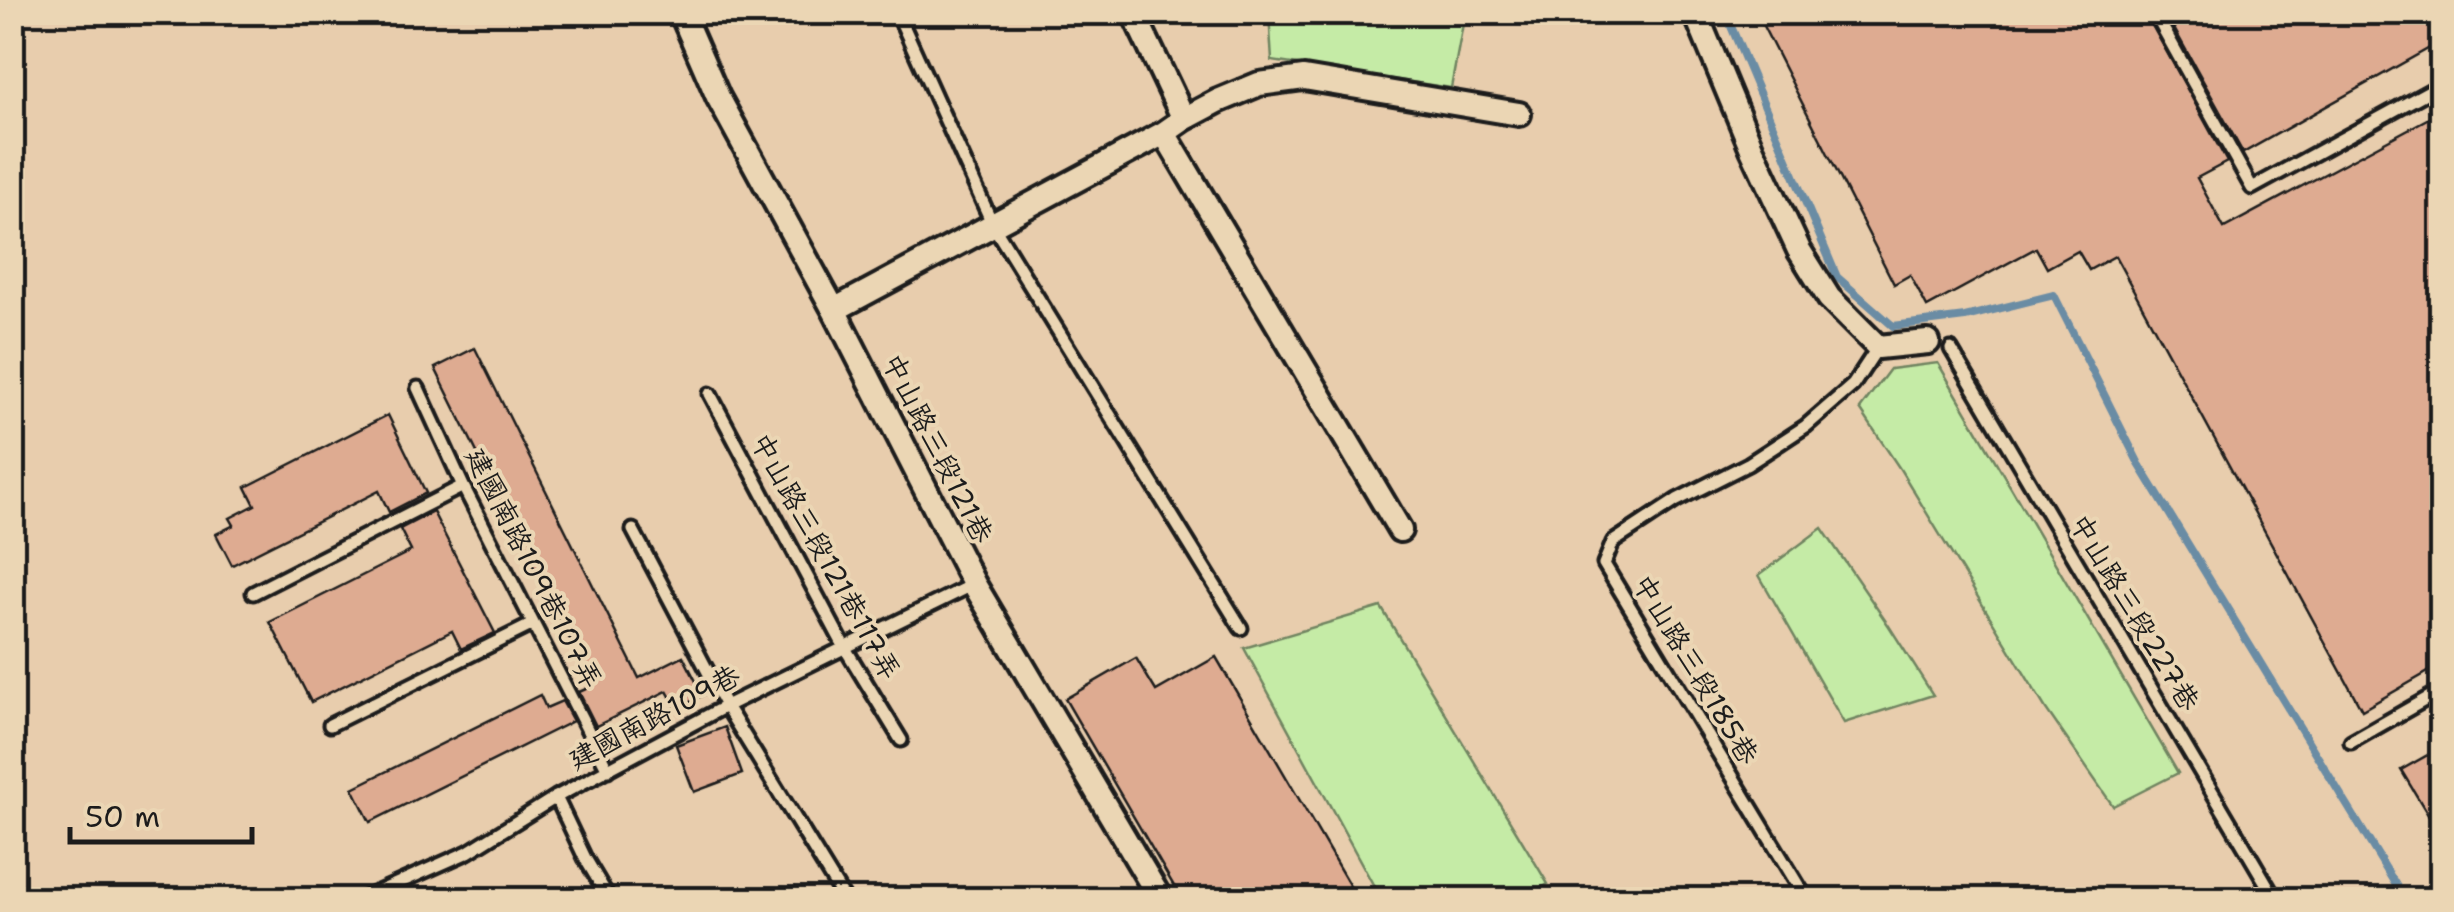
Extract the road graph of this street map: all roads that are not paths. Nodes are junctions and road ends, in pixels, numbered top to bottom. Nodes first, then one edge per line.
1 (681, 12) edge
2 (896, 12) edge
3 (1133, 12) edge
4 (1695, 12) edge
5 (2154, 12) edge
6 (2442, 84) edge
7 (1519, 114) dead end
8 (1174, 126) junction
9 (994, 225) junction
10 (834, 310) junction
11 (1928, 342) dead end
12 (1878, 347) junction
13 (1951, 350) dead end
14 (418, 388) dead end
15 (710, 394) dead end
16 (463, 486) junction
17 (633, 530) dead end
18 (1400, 530) dead end
19 (974, 584) junction
20 (253, 592) dead end
21 (533, 624) junction
22 (1241, 628) dead end
23 (845, 648) junction
24 (2442, 690) edge
25 (726, 706) junction
26 (330, 725) dead end
27 (901, 740) dead end
28 (2352, 742) dead end
29 (608, 770) junction
30 (556, 797) junction
31 (360, 900) edge
32 (610, 900) edge
33 (844, 900) edge
34 (1161, 900) edge
35 (1808, 900) edge
36 (2276, 900) edge

1 - 10 street, 中山路三段121巷
2 - 9 lane
3 - 8 street
4 - 12 street
5 - 6 lane
7 - 8 street
8 - 9 street
8 - 18 street
9 - 10 street
9 - 22 lane
10 - 19 street, 中山路三段121巷
11 - 12 street
12 - 35 lane, 中山路三段185巷
13 - 36 lane, 中山路三段227巷
14 - 16 lane, 建國南路109巷107弄
15 - 23 lane, 中山路三段121巷117弄
16 - 20 lane
16 - 21 lane, 建國南路109巷107弄
17 - 25 lane
19 - 23 lane, 建國南路109巷
19 - 34 street, 中山路三段121巷
21 - 26 lane
21 - 29 lane, 建國南路109巷107弄
23 - 25 lane, 建國南路109巷
23 - 27 lane, 中山路三段121巷117弄
24 - 28 lane
25 - 29 lane, 建國南路109巷
25 - 33 lane
29 - 30 lane, 建國南路109巷
30 - 31 lane, 建國南路109巷
30 - 32 lane

